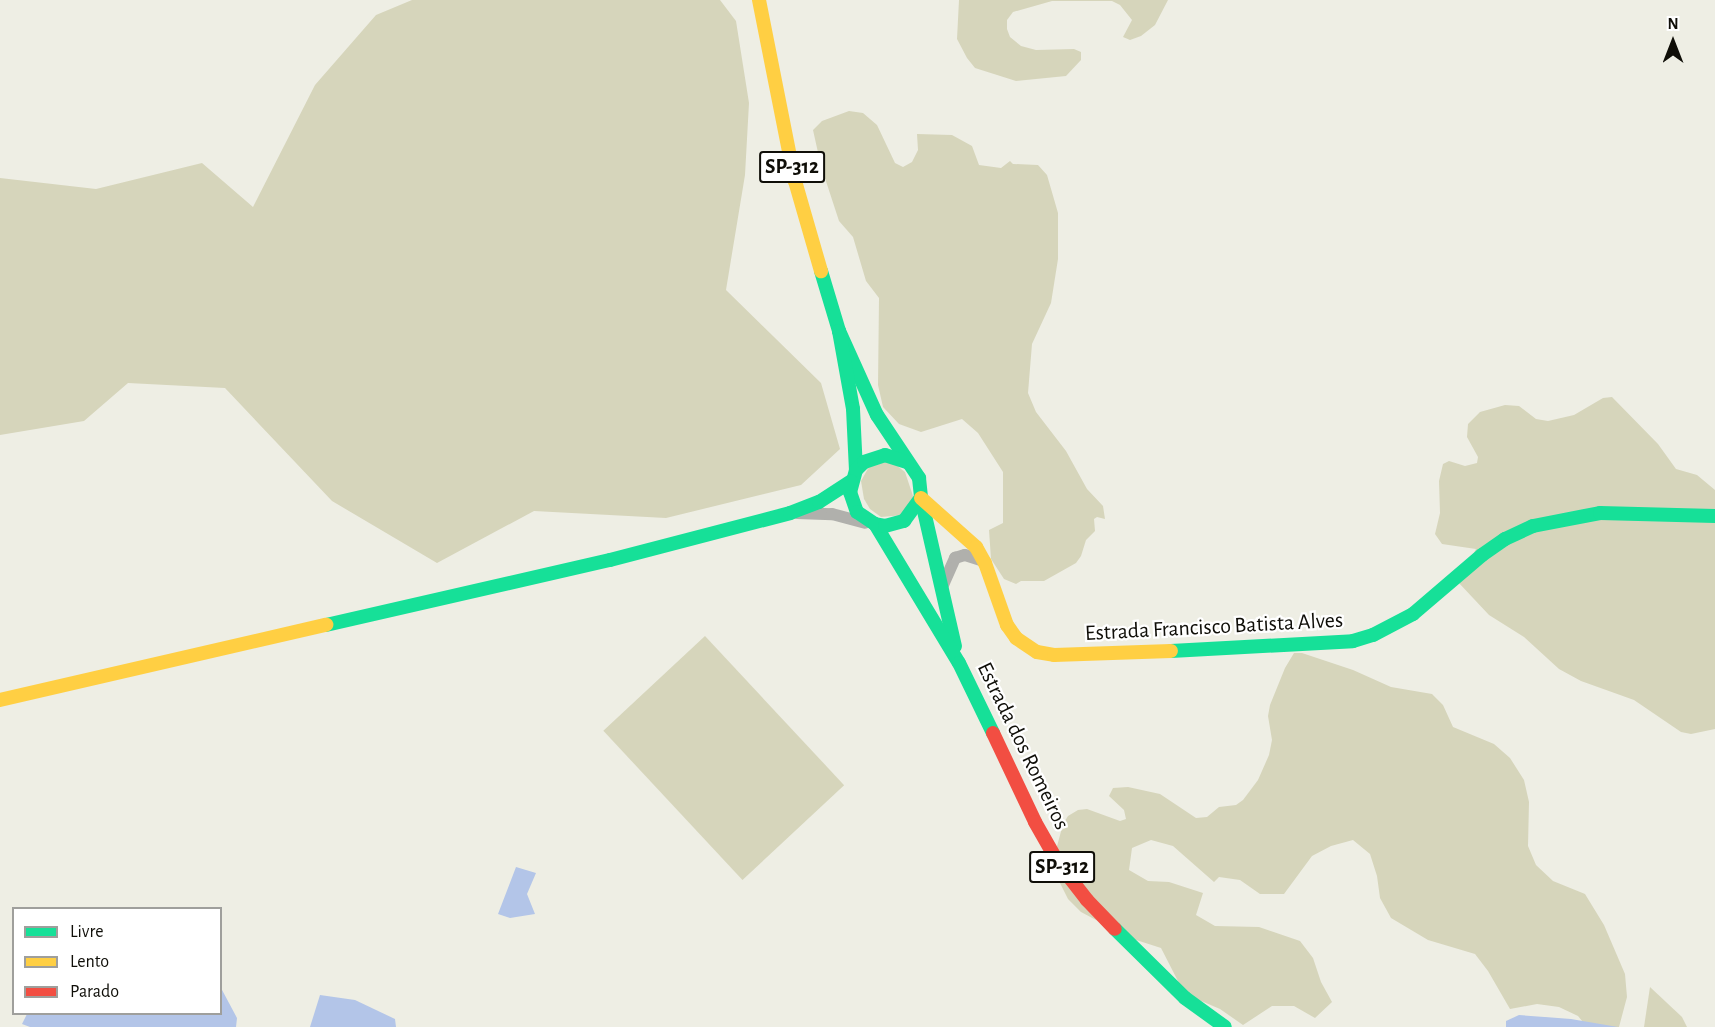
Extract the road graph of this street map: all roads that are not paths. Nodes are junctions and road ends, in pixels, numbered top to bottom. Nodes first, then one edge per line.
1 (759, 0) edge
2 (839, 331) junction
3 (907, 462) junction
4 (854, 476) junction
5 (921, 498) junction
6 (790, 513) junction
7 (1715, 516) edge
8 (875, 524) junction
9 (986, 562) junction
10 (942, 586) junction
11 (959, 663) junction
12 (0, 700) edge
13 (1225, 1027) edge

1 - 2 street, Estrada dos Romeiros / SP-312
2 - 3 street, Estrada dos Romeiros / SP-312
2 - 4 street, Estrada dos Romeiros / SP-312
3 - 4 street
3 - 5 street, Estrada dos Romeiros / SP-312
4 - 6 street
4 - 8 street, Estrada dos Romeiros / SP-312
5 - 8 street
5 - 9 street, Estrada Francisco Batista Alves
5 - 10 street, Estrada dos Romeiros / SP-312
6 - 8 street
6 - 12 street
7 - 9 street, Estrada Francisco Batista Alves
8 - 11 street, Estrada dos Romeiros / SP-312
9 - 10 street
10 - 11 street, Estrada dos Romeiros / SP-312
11 - 13 street, Estrada dos Romeiros / SP-312

